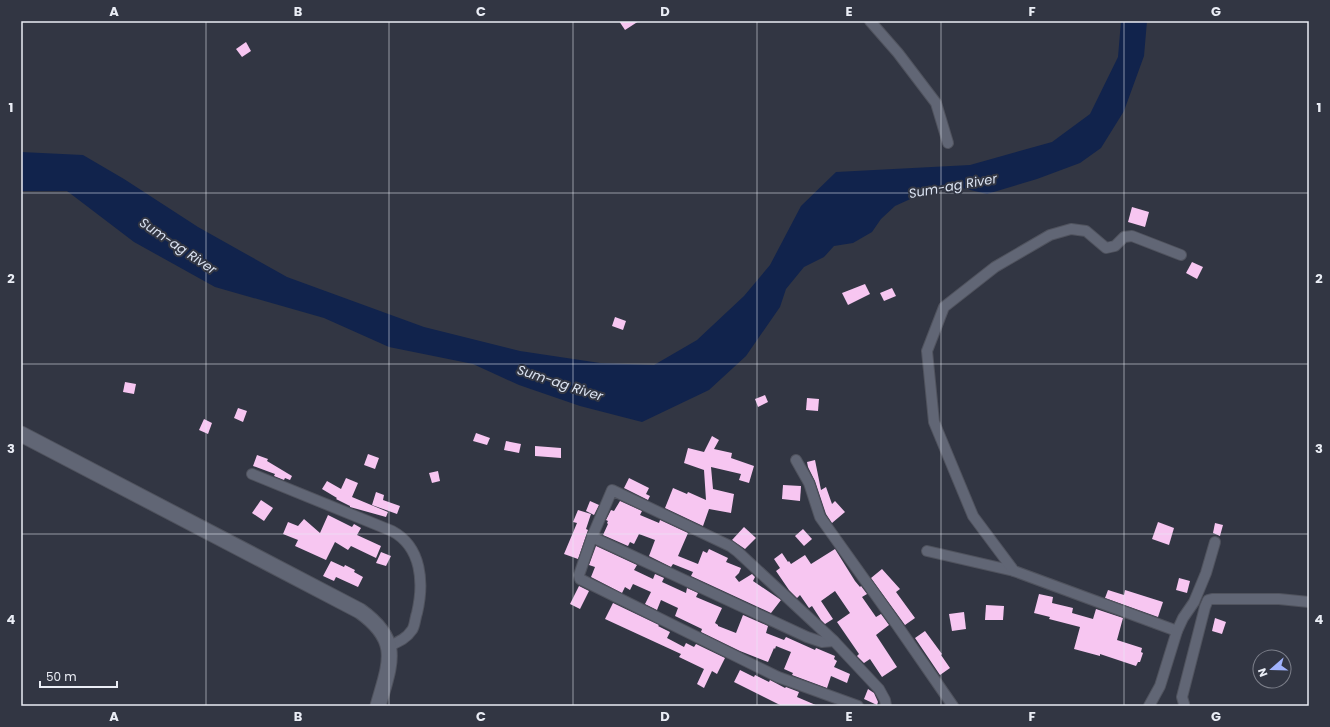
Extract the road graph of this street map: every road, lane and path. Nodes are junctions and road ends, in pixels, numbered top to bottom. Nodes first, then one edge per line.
1 (870, 21) edge
2 (948, 143) dead end
3 (1182, 255) dead end
4 (21, 434) edge
5 (796, 460) dead end
6 (252, 474) dead end
7 (592, 537) junction
8 (1216, 542) dead end
9 (927, 552) dead end
10 (1014, 571) junction
11 (1309, 602) edge
12 (1177, 630) junction
13 (834, 641) junction
14 (389, 646) junction
15 (1185, 705) edge
16 (378, 706) edge
17 (858, 706) edge
18 (886, 706) edge
19 (953, 706) edge
20 (1149, 706) edge

1 - 2 street
3 - 10 street
4 - 14 main road
5 - 19 street
6 - 14 street
7 - 13 street
7 - 13 street
7 - 17 street
8 - 12 street
9 - 10 street
10 - 12 street
11 - 15 street
12 - 20 street
13 - 18 street
14 - 16 main road

